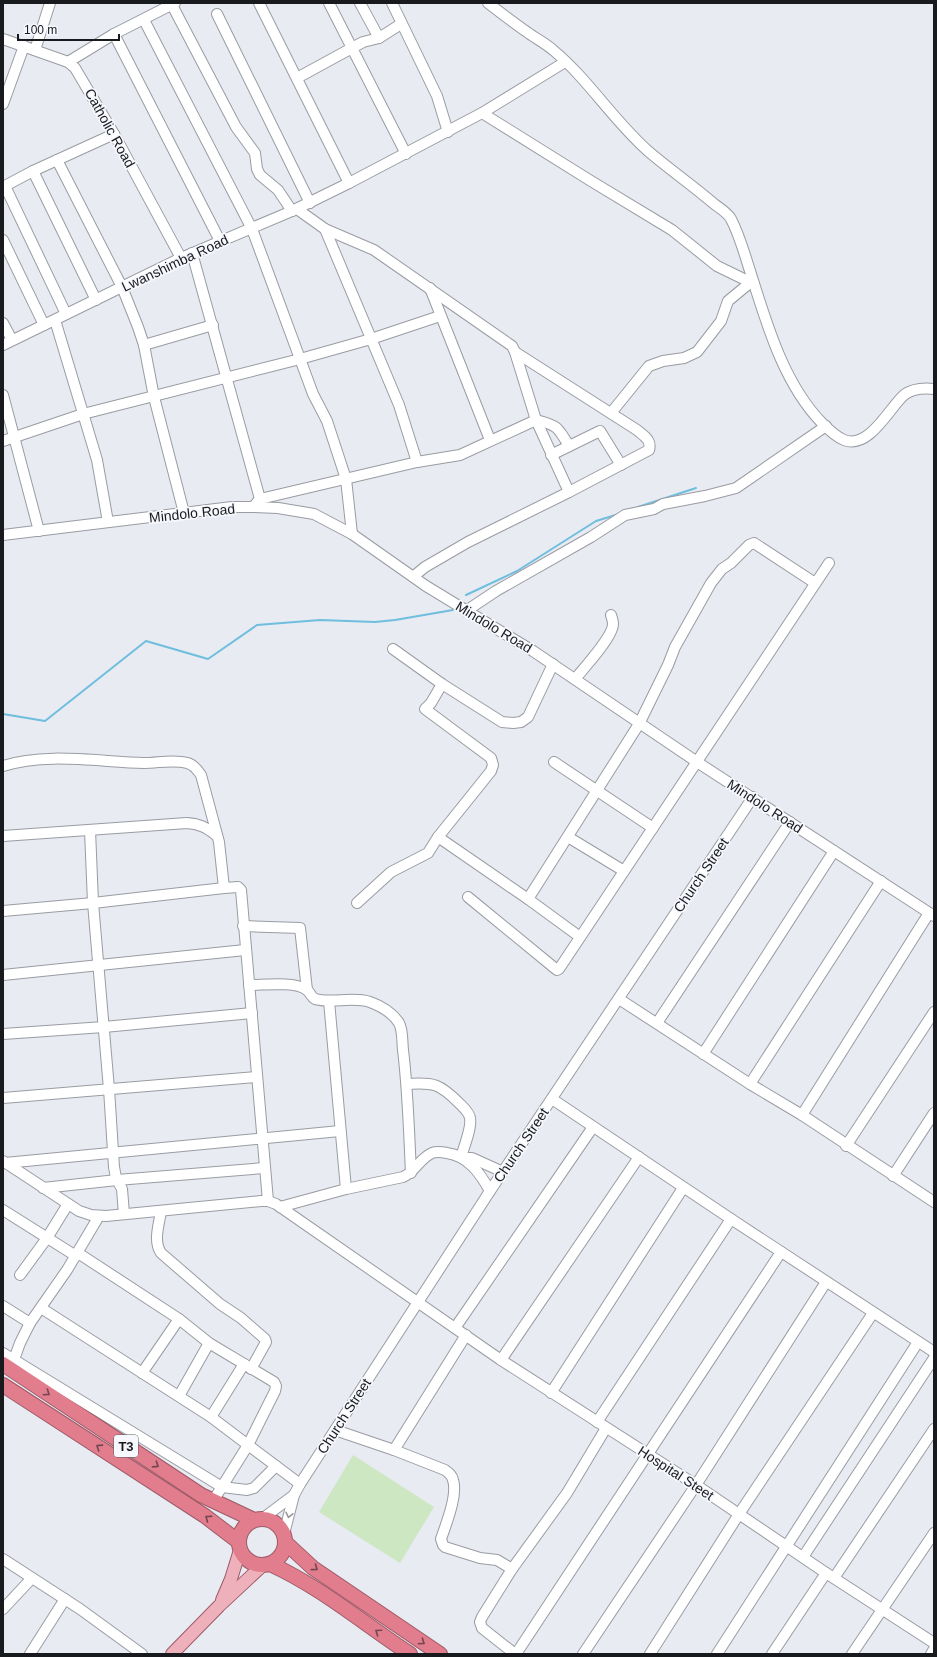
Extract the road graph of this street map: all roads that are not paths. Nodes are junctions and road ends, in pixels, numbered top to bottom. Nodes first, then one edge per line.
1 (50, 3) edge
2 (329, 3) edge
3 (360, 3) edge
4 (392, 3) edge
5 (488, 3) edge
6 (174, 4) edge
7 (264, 5) edge
8 (217, 14) dead end
9 (144, 20) junction
10 (402, 24) junction
11 (114, 34) junction
12 (379, 38) junction
13 (3, 39) edge
14 (24, 46) junction
15 (352, 48) junction
16 (35, 50) junction
17 (68, 62) junction
18 (566, 62) junction
19 (298, 78) junction
20 (3, 104) edge
21 (482, 113) junction
22 (448, 132) junction
23 (114, 134) junction
24 (406, 154) junction
25 (57, 160) junction
26 (33, 171) junction
27 (349, 184) junction
28 (4, 187) edge
29 (310, 203) junction
30 (295, 210) junction
31 (252, 229) junction
32 (325, 229) junction
33 (3, 240) edge
34 (220, 241) junction
35 (192, 253) junction
36 (181, 258) junction
37 (752, 283) junction
38 (122, 287) junction
39 (430, 288) junction
40 (96, 300) junction
41 (66, 314) junction
42 (440, 316) junction
43 (55, 320) junction
44 (3, 323) edge
45 (44, 325) junction
46 (213, 326) junction
47 (371, 339) junction
48 (6, 342) edge
49 (144, 345) junction
50 (515, 352) junction
51 (300, 359) junction
52 (226, 378) junction
53 (934, 389) edge
54 (3, 395) edge
55 (154, 396) junction
56 (611, 413) junction
57 (83, 414) junction
58 (536, 420) junction
59 (826, 426) junction
60 (15, 438) junction
61 (3, 440) edge
62 (490, 440) junction
63 (569, 446) junction
64 (551, 455) junction
65 (417, 462) junction
66 (621, 465) junction
67 (346, 479) junction
68 (570, 492) junction
69 (257, 503) junction
70 (184, 513) junction
71 (108, 522) junction
72 (39, 531) junction
73 (352, 534) junction
74 (3, 535) edge
75 (829, 563) dead end
76 (414, 576) junction
77 (815, 583) junction
78 (466, 611) junction
79 (611, 615) dead end
80 (393, 649) dead end
81 (552, 664) junction
82 (575, 679) junction
83 (442, 684) junction
84 (639, 724) junction
85 (554, 762) dead end
86 (696, 762) junction
87 (3, 766) edge
88 (596, 790) junction
89 (753, 797) junction
90 (790, 822) junction
91 (653, 828) junction
92 (90, 830) junction
93 (216, 835) junction
94 (3, 836) edge
95 (568, 836) junction
96 (438, 837) junction
97 (834, 852) junction
98 (624, 871) junction
99 (882, 881) junction
100 (224, 888) junction
101 (468, 897) dead end
102 (528, 899) junction
103 (357, 902) dead end
104 (93, 903) junction
105 (3, 911) edge
106 (932, 914) edge
107 (243, 926) junction
108 (580, 937) junction
109 (245, 950) junction
110 (98, 966) junction
111 (3, 975) edge
112 (249, 985) junction
113 (307, 990) junction
114 (619, 999) junction
115 (329, 1001) junction
116 (252, 1012) junction
117 (934, 1012) edge
118 (657, 1023) junction
119 (104, 1027) junction
120 (3, 1034) edge
121 (703, 1054) junction
122 (257, 1077) junction
123 (407, 1084) junction
124 (750, 1084) junction
125 (109, 1089) junction
126 (3, 1098) edge
127 (552, 1099) junction
128 (934, 1113) edge
129 (802, 1115) junction
130 (593, 1127) junction
131 (340, 1131) junction
132 (262, 1138) junction
133 (846, 1146) junction
134 (114, 1152) junction
135 (639, 1157) junction
136 (462, 1158) junction
137 (4, 1162) edge
138 (264, 1168) junction
139 (503, 1172) junction
140 (411, 1173) junction
141 (893, 1176) junction
142 (117, 1180) junction
143 (43, 1188) junction
144 (683, 1188) junction
145 (346, 1189) junction
146 (490, 1191) junction
147 (268, 1201) junction
148 (934, 1202) edge
149 (68, 1204) junction
150 (280, 1207) junction
151 (3, 1210) edge
152 (162, 1211) junction
153 (124, 1214) junction
154 (99, 1216) junction
155 (731, 1219) junction
156 (47, 1238) junction
157 (781, 1252) junction
158 (77, 1254) junction
159 (20, 1275) dead end
160 (826, 1282) junction
161 (417, 1303) junction
162 (3, 1306) edge
163 (41, 1308) junction
164 (873, 1313) junction
165 (179, 1320) junction
166 (30, 1323) junction
167 (455, 1328) junction
168 (466, 1335) junction
169 (918, 1342) junction
170 (208, 1343) junction
171 (934, 1352) edge
172 (3, 1353) edge
173 (934, 1358) edge
174 (501, 1360) junction
175 (9, 1365) edge
176 (247, 1367) junction
177 (142, 1373) junction
178 (3, 1385) edge
179 (551, 1393) junction
180 (179, 1396) junction
181 (211, 1417) junction
182 (601, 1425) junction
183 (934, 1429) edge
184 (335, 1430) junction
185 (248, 1445) junction
186 (394, 1450) junction
187 (648, 1455) junction
188 (276, 1466) junction
189 (300, 1484) junction
190 (696, 1485) junction
191 (222, 1487) junction
192 (294, 1495) junction
193 (213, 1502) junction
194 (739, 1514) junction
195 (258, 1519) junction
196 (934, 1533) edge
197 (285, 1538) junction
198 (239, 1546) junction
199 (786, 1546) junction
200 (803, 1557) junction
201 (3, 1559) edge
202 (266, 1565) junction
203 (512, 1569) junction
204 (830, 1576) junction
205 (32, 1578) junction
206 (65, 1599) junction
207 (219, 1606) junction
208 (3, 1609) edge
209 (882, 1609) junction
210 (932, 1638) edge
211 (934, 1649) edge
212 (30, 1654) edge
213 (142, 1654) edge
214 (172, 1654) edge
215 (410, 1654) edge
216 (440, 1654) edge
217 (515, 1654) edge
218 (583, 1654) edge
219 (650, 1654) edge
220 (717, 1654) edge
221 (772, 1654) edge
222 (852, 1654) edge
223 (931, 1654) edge

1 - 16 street
2 - 15 street
3 - 12 street
4 - 10 street
5 - 18 street
6 - 9 street
6 - 30 street
7 - 19 street
8 - 29 street
9 - 11 street
9 - 31 street
10 - 12 street
10 - 22 street
11 - 17 street
11 - 34 street
12 - 15 street
13 - 14 street, Catholic Road
14 - 16 street, Catholic Road
14 - 20 street
15 - 19 street
15 - 24 street
16 - 17 street, Catholic Road
17 - 23 street, Catholic Road
18 - 21 street, Lwanshimba Road
18 - 37 street
19 - 27 street
21 - 22 street, Lwanshimba Road
21 - 37 street
22 - 24 street, Lwanshimba Road
23 - 25 street
23 - 36 street, Catholic Road
24 - 27 street, Lwanshimba Road
25 - 26 street
25 - 38 street
26 - 28 street
26 - 40 street
27 - 29 street, Lwanshimba Road
28 - 41 street
29 - 30 street, Lwanshimba Road
30 - 31 street, Lwanshimba Road
30 - 32 street
31 - 34 street, Lwanshimba Road
31 - 51 street
32 - 39 street
32 - 47 street
33 - 45 street
34 - 35 street, Lwanshimba Road
35 - 36 street, Lwanshimba Road
35 - 46 street
36 - 38 street, Lwanshimba Road
37 - 56 street
37 - 59 street
38 - 40 street, Lwanshimba Road
38 - 49 street
39 - 42 street
39 - 50 street
40 - 41 street, Lwanshimba Road
41 - 43 street, Lwanshimba Road
42 - 47 street
42 - 62 street
43 - 45 street, Lwanshimba Road
43 - 57 street
44 - 48 street
45 - 48 street, Lwanshimba Road
46 - 49 street
46 - 52 street
47 - 51 street
47 - 65 street
49 - 55 street
50 - 56 street
50 - 58 street
51 - 52 street
51 - 67 street
52 - 55 street
52 - 69 street
53 - 59 street
54 - 60 street
55 - 57 street
55 - 70 street
56 - 66 street
57 - 60 street
57 - 71 street
58 - 62 street
58 - 63 street
58 - 64 street
59 - 78 street
60 - 61 street
60 - 72 street
62 - 65 street
63 - 64 street
63 - 66 street
64 - 68 street
65 - 67 street
66 - 68 street
67 - 69 street
67 - 73 street
68 - 76 street
69 - 70 street, Mindolo Road
69 - 73 street, Mindolo Road
70 - 71 street, Mindolo Road
71 - 72 street, Mindolo Road
72 - 74 street, Mindolo Road
73 - 76 street, Mindolo Road
75 - 77 street
76 - 78 street, Mindolo Road
77 - 84 street
77 - 86 street
78 - 81 street, Mindolo Road
79 - 82 street
80 - 83 street
81 - 82 street, Mindolo Road
81 - 83 street
82 - 84 street, Mindolo Road
83 - 96 street
84 - 86 street, Mindolo Road
84 - 88 street
85 - 88 street
86 - 89 street, Mindolo Road
86 - 91 street
87 - 93 street
88 - 91 street
88 - 95 street
89 - 90 street, Mindolo Road
89 - 114 street, Church Street
90 - 97 street, Mindolo Road
90 - 118 street
91 - 98 street
92 - 93 street
92 - 94 street
92 - 104 street
93 - 100 street
95 - 98 street
95 - 102 street
96 - 102 street
96 - 103 street
97 - 99 street, Mindolo Road
97 - 121 street
98 - 108 street
99 - 106 street, Mindolo Road
99 - 124 street
100 - 104 street
100 - 107 street
101 - 108 street
102 - 108 street
104 - 105 street
104 - 110 street
106 - 129 street
107 - 109 street
107 - 113 street
109 - 110 street
109 - 112 street
110 - 111 street
110 - 119 street
112 - 113 street
112 - 116 street
113 - 115 street
114 - 118 street
114 - 127 street, Church Street
115 - 123 street
115 - 131 street
116 - 119 street
116 - 122 street
117 - 133 street
118 - 121 street
119 - 120 street
119 - 125 street
121 - 124 street
122 - 125 street
122 - 132 street
123 - 136 street
123 - 140 street
124 - 129 street
125 - 126 street
125 - 134 street
127 - 130 street
127 - 139 street, Church Street
128 - 141 street
129 - 133 street
130 - 135 street
130 - 167 street
131 - 132 street
131 - 145 street
132 - 134 street
132 - 138 street
133 - 141 street
134 - 137 street
134 - 142 street
135 - 144 street
135 - 174 street
136 - 139 street
136 - 140 street
136 - 146 street
137 - 143 street
138 - 142 street
138 - 147 street
139 - 146 street, Church Street
140 - 145 street
141 - 148 street
142 - 143 street
142 - 153 street
143 - 149 street
144 - 155 street
144 - 179 street
145 - 150 street
146 - 161 street, Church Street
147 - 150 street, Hospital Steet
147 - 152 street
149 - 154 street
149 - 156 street
150 - 161 street, Hospital Steet
151 - 156 street
152 - 153 street
152 - 176 street
153 - 154 street
154 - 158 street
155 - 157 street
155 - 182 street
156 - 158 street
156 - 159 street
157 - 160 street
157 - 187 street
158 - 163 street
158 - 165 street
160 - 164 street
160 - 190 street
161 - 167 street, Hospital Steet
161 - 184 street, Church Street
162 - 166 street
163 - 166 street
163 - 177 street
164 - 169 street
164 - 194 street
165 - 170 street
165 - 177 street
166 - 175 street
167 - 168 street, Hospital Steet
168 - 174 street, Hospital Steet
168 - 186 street
169 - 171 street
169 - 199 street
170 - 176 street
170 - 180 street
172 - 175 street
173 - 200 street
174 - 179 street, Hospital Steet
175 - 191 street
175 -> 193 highway, T3
176 - 181 street
176 - 185 street
177 - 180 street
198 -> 178 highway, T3
179 - 182 street, Hospital Steet
180 - 181 street
181 - 185 street
182 - 187 street, Hospital Steet
182 - 203 street
183 - 204 street
184 - 186 street
184 - 189 street, Church Street
185 - 188 street
185 - 191 street
186 - 203 street
187 - 190 street, Hospital Steet
187 - 217 street
188 - 189 street
188 - 191 street
189 - 192 street, Church Street
190 - 194 street, Hospital Steet
190 - 218 street
191 - 193 street
192 - 195 street
192 -> 197 street
193 - 195 highway, T3
194 - 199 street, Hospital Steet
194 - 219 street
195 - 197 highway
195 - 198 highway
196 - 209 street
197 - 202 highway
197 -> 216 highway
198 - 202 highway
198 - 207 main road
199 - 200 street, Hospital Steet
199 - 220 street
200 - 204 street, Hospital Steet
201 - 205 street
202 - 207 main road
215 -> 202 highway
203 - 217 street
204 - 209 street, Hospital Steet
204 - 221 street
205 - 206 street
205 - 208 street
206 - 212 street
206 - 213 street
207 - 214 main road
209 - 210 street, Hospital Steet
209 - 222 street
211 - 223 street

